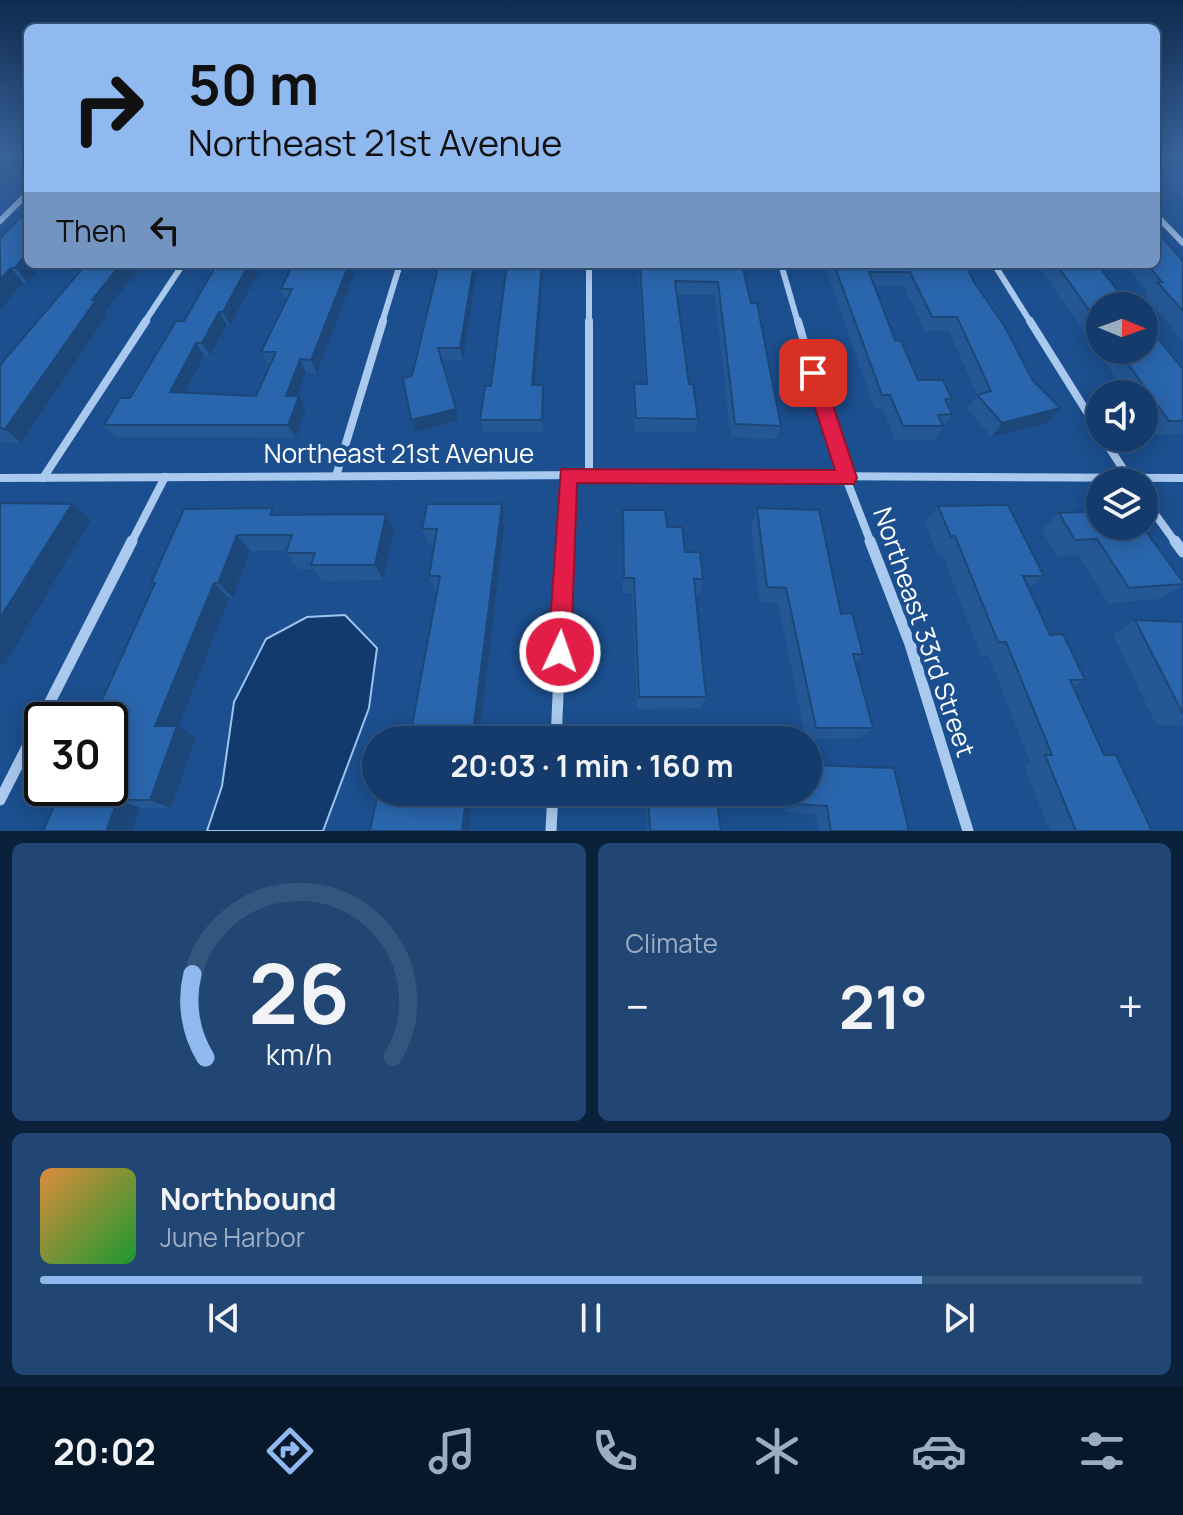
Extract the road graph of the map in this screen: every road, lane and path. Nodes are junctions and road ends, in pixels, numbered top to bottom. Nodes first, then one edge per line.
1 (24, 197) edge
2 (1160, 219) edge
3 (0, 221) edge
4 (1183, 243) edge
5 (180, 268) edge
6 (399, 268) edge
7 (589, 268) edge
8 (782, 268) edge
9 (997, 268) edge
10 (1086, 411) edge
11 (568, 475) junction
12 (589, 475) junction
13 (336, 476) junction
14 (165, 477) junction
15 (0, 478) edge
16 (43, 478) junction
17 (847, 478) junction
18 (1183, 478) edge
19 (1158, 479) edge
20 (1086, 480) edge
21 (1158, 518) edge
22 (1183, 552) edge
23 (557, 726) edge
24 (0, 800) edge
25 (552, 806) edge
26 (551, 831) edge
27 (968, 831) edge

1 - 3 street
2 - 4 street
5 - 16 street
6 - 13 street
7 - 12 street
8 - 17 street, Northeast 33rd Street
9 - 10 street
11 - 12 street, Northeast 21st Avenue
11 - 13 street, Northeast 21st Avenue
11 - 23 street
12 - 17 street, Northeast 21st Avenue
13 - 14 street, Northeast 21st Avenue
14 - 16 street, Northeast 21st Avenue
14 - 24 street
15 - 16 street, Northeast 21st Avenue
17 - 20 street, Northeast 21st Avenue
17 - 27 street, Northeast 33rd Street
18 - 19 street, Northeast 21st Avenue
21 - 22 street
25 - 26 street

